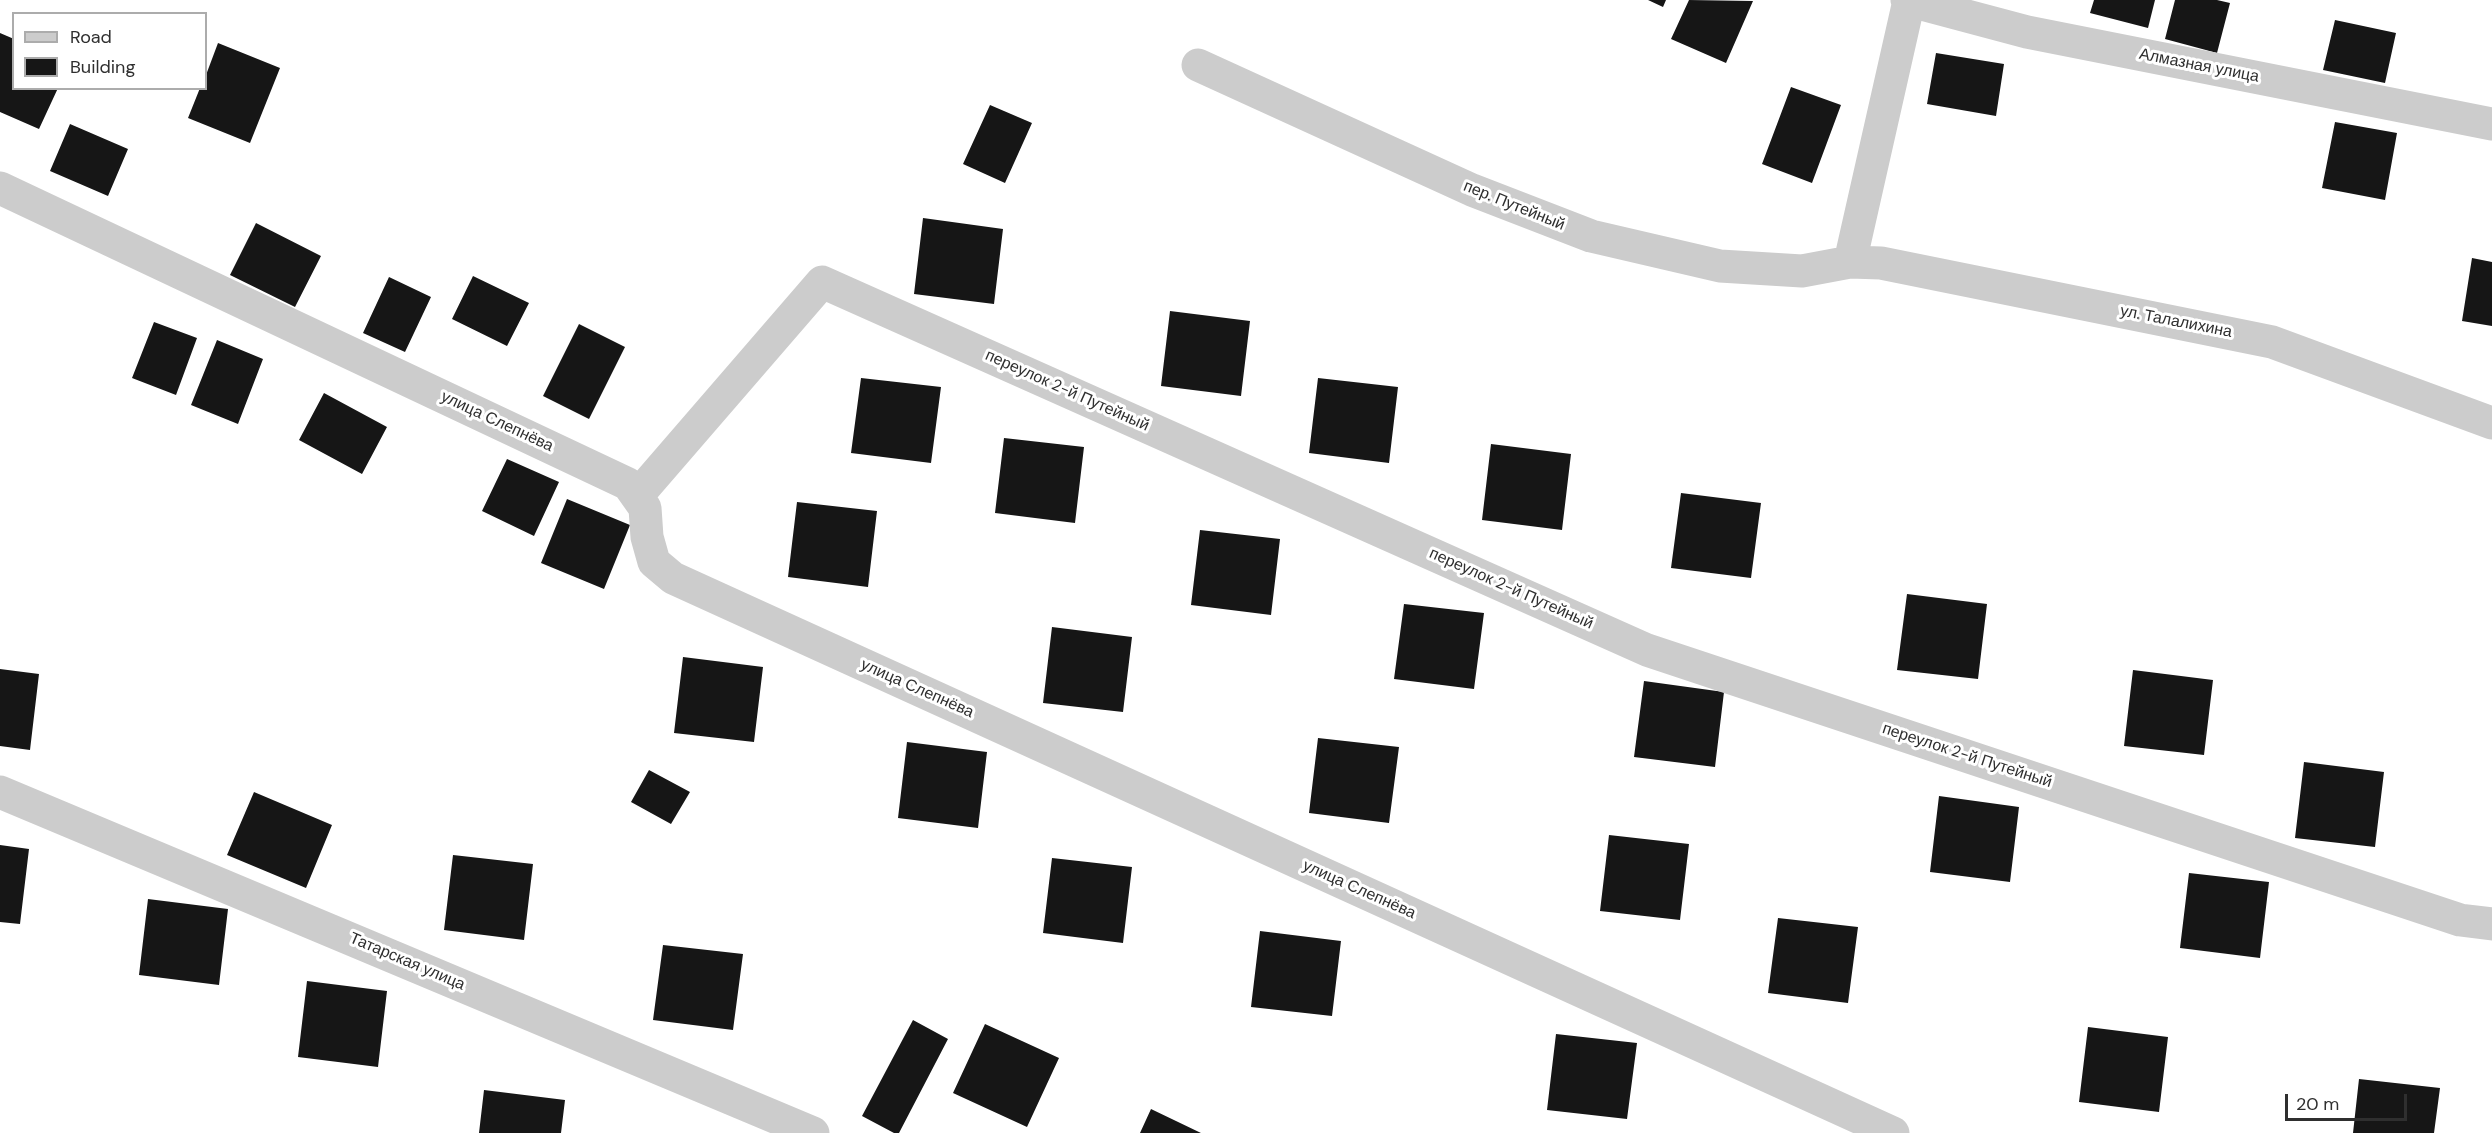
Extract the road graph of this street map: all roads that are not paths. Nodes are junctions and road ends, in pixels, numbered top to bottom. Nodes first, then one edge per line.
1 (1908, 0) edge
2 (1198, 65) dead end
3 (2492, 124) edge
4 (0, 188) edge
5 (1850, 262) junction
6 (2492, 423) edge
7 (637, 496) junction
8 (0, 792) edge
9 (2492, 924) edge
10 (813, 1133) edge
11 (1893, 1133) edge

1 - 3 street, Алмазная улица
1 - 5 street
2 - 5 street, пер. Путейный
4 - 7 street, улица Слепнёва
5 - 6 street, ул. Талалихина
7 - 9 street, переулок 2-й Путейный
7 - 11 street, улица Слепнёва
8 - 10 street, Татарская улица

